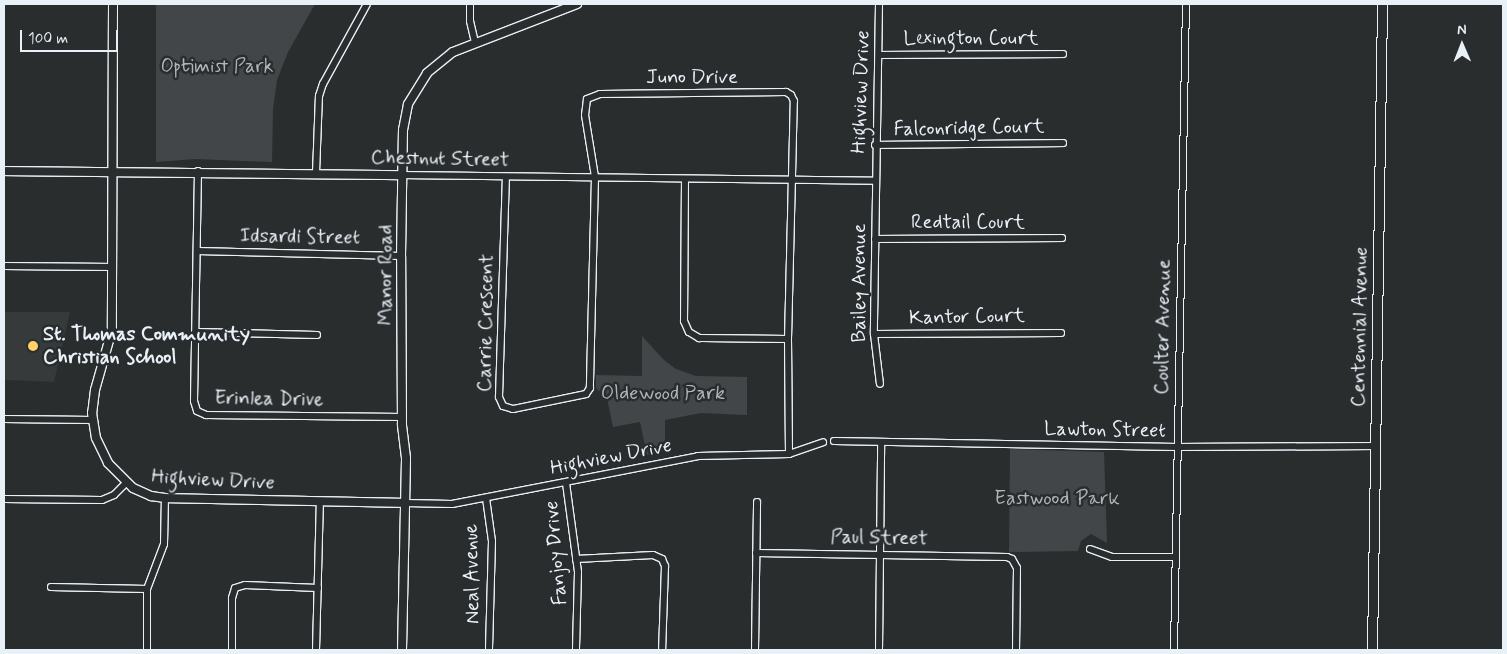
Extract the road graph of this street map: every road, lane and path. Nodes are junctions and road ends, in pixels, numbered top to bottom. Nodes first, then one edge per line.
1 (113, 4) edge
2 (367, 4) edge
3 (470, 4) edge
4 (577, 4) edge
5 (879, 4) edge
6 (1186, 4) edge
7 (1382, 4) edge
8 (475, 42) junction
9 (1063, 54) dead end
10 (879, 55) junction
11 (1063, 143) dead end
12 (876, 145) junction
13 (4, 171) edge
14 (198, 171) junction
15 (113, 173) junction
16 (316, 173) junction
17 (403, 175) junction
18 (506, 177) junction
19 (595, 177) junction
20 (685, 179) junction
21 (791, 180) junction
22 (875, 181) junction
23 (1062, 238) dead end
24 (875, 239) junction
25 (197, 251) junction
26 (401, 256) junction
27 (4, 266) edge
28 (113, 267) junction
29 (196, 332) junction
30 (1061, 332) dead end
31 (874, 334) junction
32 (317, 335) dead end
33 (788, 339) junction
34 (880, 384) dead end
35 (402, 417) junction
36 (4, 419) edge
37 (92, 420) junction
38 (834, 441) dead end
39 (823, 442) dead end
40 (881, 443) junction
41 (1376, 446) junction
42 (1177, 447) junction
43 (789, 454) junction
44 (126, 483) junction
45 (566, 483) junction
46 (165, 498) junction
47 (486, 498) junction
48 (4, 499) edge
49 (320, 502) junction
50 (757, 502) dead end
51 (405, 503) junction
52 (1090, 549) dead end
53 (756, 553) junction
54 (880, 554) junction
55 (1174, 557) junction
56 (576, 559) junction
57 (51, 587) dead end
58 (318, 588) junction
59 (147, 589) junction
60 (147, 650) edge
61 (232, 650) edge
62 (316, 650) edge
63 (402, 650) edge
64 (490, 650) edge
65 (576, 650) edge
66 (662, 650) edge
67 (755, 650) edge
68 (879, 650) edge
69 (1016, 650) edge
70 (1174, 650) edge
71 (1372, 650) edge

1 - 15 street, Highview Drive
2 - 16 street
3 - 8 street
4 - 8 street, Manor Road
5 - 10 street, Highview Drive
6 - 42 street, Coulter Avenue
7 - 41 main road, Centennial Avenue
8 - 17 street, Manor Road
9 - 10 street, Lexington Court
10 - 12 street, Highview Drive
11 - 12 street, Falconridge Court
12 - 22 street, Highview Drive
13 - 15 street, Chestnut Street
14 - 15 street, Chestnut Street
14 - 16 street, Chestnut Street
14 - 25 street, Erinlea Drive
15 - 28 street, Highview Drive
16 - 17 street, Chestnut Street
17 - 18 street, Chestnut Street
17 - 26 street, Manor Road
18 - 19 street, Chestnut Street
18 - 19 street, Carrie Crescent
19 - 20 street, Chestnut Street
19 - 21 street, Juno Drive
20 - 21 street, Chestnut Street
20 - 33 street
21 - 22 street, Chestnut Street
21 - 33 street
22 - 24 street, Bailey Avenue
23 - 24 street, Redtail Court
24 - 31 street, Bailey Avenue
25 - 26 street, Idsardi Street
25 - 29 street, Erinlea Drive
26 - 35 street, Manor Road
27 - 28 street
28 - 37 street, Highview Drive
29 - 32 street
29 - 35 street, Erinlea Drive
30 - 31 street, Kantor Court
31 - 34 street, Bailey Avenue
33 - 43 street
35 - 51 street, Manor Road
36 - 37 street
37 - 44 street, Highview Drive
38 - 40 street, Lawton Street
39 - 43 street, Highview Drive
40 - 42 street, Lawton Street
40 - 54 street
41 - 42 street, Lawton Street
41 - 71 main road, Centennial Avenue
42 - 55 street, Coulter Avenue
43 - 45 street, Highview Drive
44 - 46 street, Highview Drive
44 - 48 street
45 - 47 street, Highview Drive
45 - 56 street, Fanjoy Drive
46 - 49 street, Highview Drive
46 - 59 street
47 - 51 street, Highview Drive
47 - 64 street, Neal Avenue
49 - 51 street, Highview Drive
49 - 58 street
50 - 53 street
51 - 63 street, Manor Road
52 - 55 street
53 - 54 street, Paul Street
53 - 67 street
54 - 68 street
54 - 69 street, Paul Street
55 - 70 street, Coulter Avenue
56 - 65 street, Fanjoy Drive
56 - 66 street
57 - 59 street
58 - 61 street
58 - 62 street
59 - 60 street

